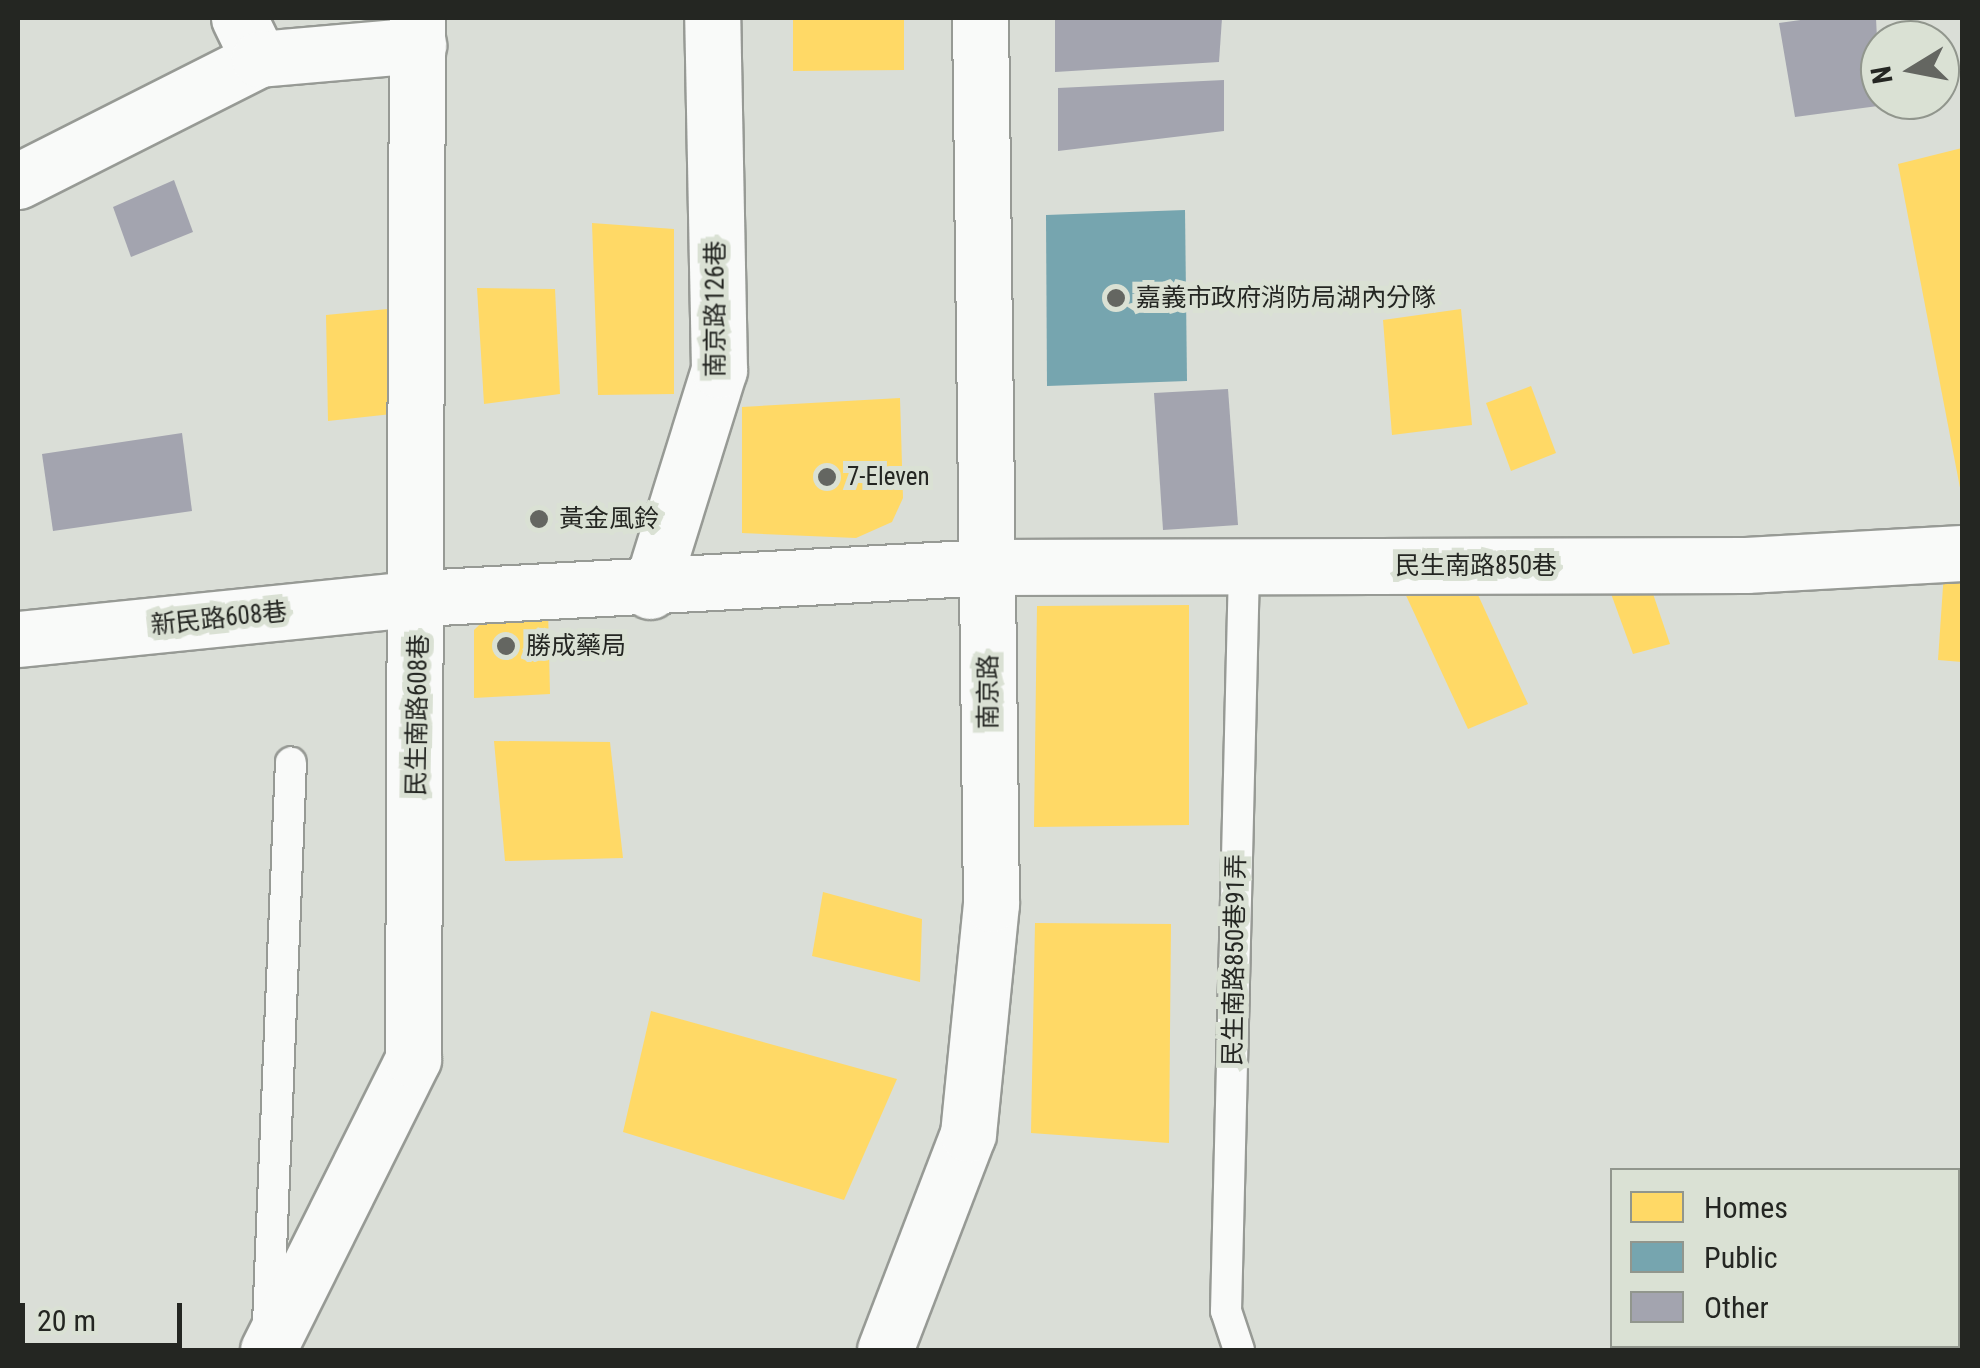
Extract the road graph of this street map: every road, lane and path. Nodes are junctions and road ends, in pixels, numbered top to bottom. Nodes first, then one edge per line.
1 (712, 18) edge
2 (980, 18) edge
3 (417, 31) edge
4 (249, 38) edge
5 (18, 181) edge
6 (1962, 553) edge
7 (988, 567) junction
8 (1244, 567) junction
9 (650, 591) junction
10 (420, 598) junction
11 (18, 639) edge
12 (291, 762) dead end
13 (267, 1350) edge
14 (885, 1350) edge
15 (1239, 1350) edge

1 - 9 street, 南京路126巷
2 - 7 street, 南京路
3 - 4 street, 民生南路608巷
3 - 10 street, 民生南路608巷
4 - 5 street
6 - 8 street, 民生南路850巷
7 - 8 street, 民生南路850巷
7 - 9 street
7 - 14 street, 南京路
8 - 15 lane, 民生南路850巷91弄
9 - 10 street
10 - 11 street, 新民路608巷
10 - 13 street, 民生南路608巷
12 - 13 lane

